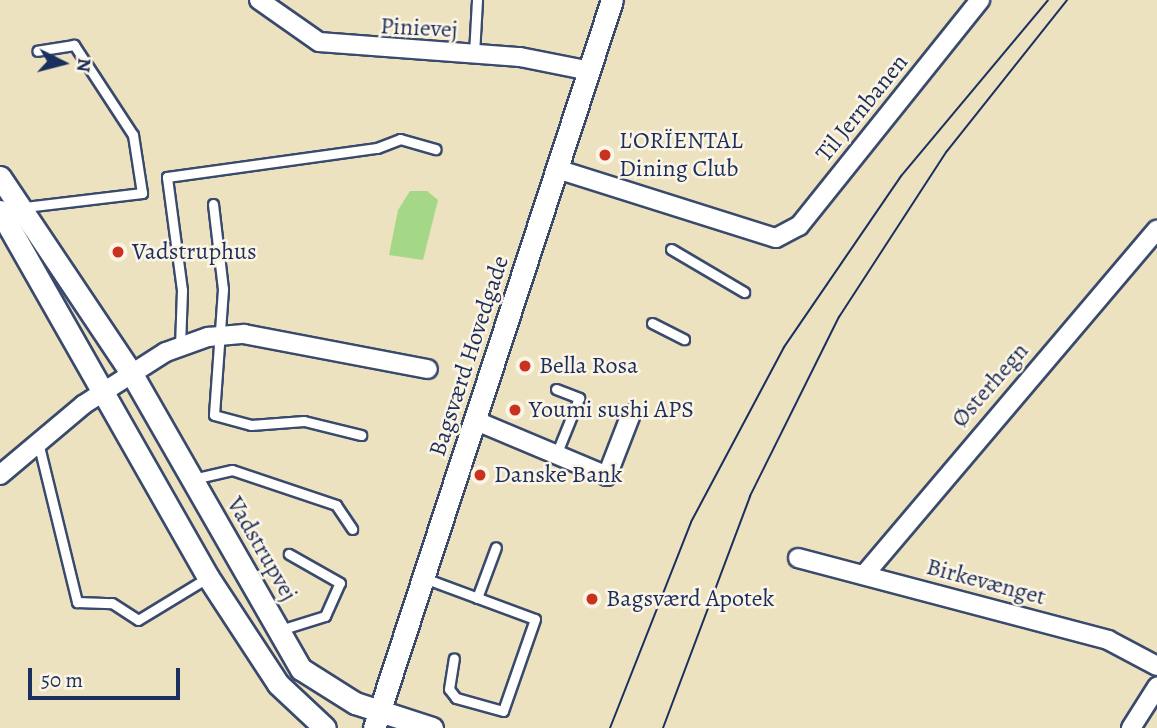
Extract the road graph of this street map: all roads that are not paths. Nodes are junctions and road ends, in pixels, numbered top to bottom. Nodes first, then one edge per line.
1 (259, 0) edge
2 (477, 0) edge
3 (612, 0) edge
4 (980, 0) edge
5 (37, 51) dead end
6 (474, 55) junction
7 (590, 71) junction
8 (436, 149) dead end
9 (559, 170) junction
10 (0, 177) edge
11 (213, 204) dead end
12 (25, 207) junction
13 (3, 223) edge
14 (1157, 230) edge
15 (671, 249) dead end
16 (744, 292) dead end
17 (652, 323) dead end
18 (221, 336) junction
19 (684, 339) dead end
20 (180, 347) junction
21 (428, 369) dead end
22 (133, 376) junction
23 (556, 390) dead end
24 (101, 396) junction
25 (631, 414) dead end
26 (474, 420) junction
27 (361, 435) dead end
28 (38, 442) junction
29 (556, 455) junction
30 (0, 475) edge
31 (191, 480) junction
32 (352, 528) dead end
33 (496, 547) dead end
34 (289, 554) dead end
35 (798, 558) dead end
36 (864, 575) junction
37 (208, 577) junction
38 (422, 578) junction
39 (477, 598) junction
40 (278, 630) junction
41 (454, 658) dead end
42 (1157, 666) edge
43 (1157, 687) edge
44 (377, 721) edge
45 (325, 728) edge
46 (432, 728) edge
47 (1131, 728) edge

1 - 6 street, Pinievej
2 - 6 lane
3 - 7 street, Bagsværd Hovedgade
4 - 9 street, Til Jernbanen
5 - 12 lane
6 - 7 street, Pinievej
7 - 9 street, Bagsværd Hovedgade
8 - 20 lane
9 - 26 street, Bagsværd Hovedgade
10 - 12 street, Vadstrupvej
11 - 18 lane
12 - 22 street, Vadstrupvej
13 - 24 street
14 - 36 street, Østerhegn
15 - 16 lane
17 - 19 lane
18 - 20 street
18 - 21 street
18 - 27 lane
20 - 22 street
22 - 24 street
22 - 31 street, Vadstrupvej
23 - 29 lane
24 - 28 street
24 - 37 street
25 - 29 street
26 - 29 street
26 - 38 street, Bagsværd Hovedgade
28 - 30 street
28 - 37 lane
31 - 32 lane
31 - 40 street, Vadstrupvej
33 - 39 lane
34 - 40 lane
35 - 36 street, Birkevænget
36 - 42 street, Birkevænget
37 - 45 street
38 - 39 lane
38 - 44 street, Bagsværd Hovedgade
39 - 41 lane
40 - 44 street, Vadstrupvej
43 - 47 street
44 - 46 street, Vadstrupvej

